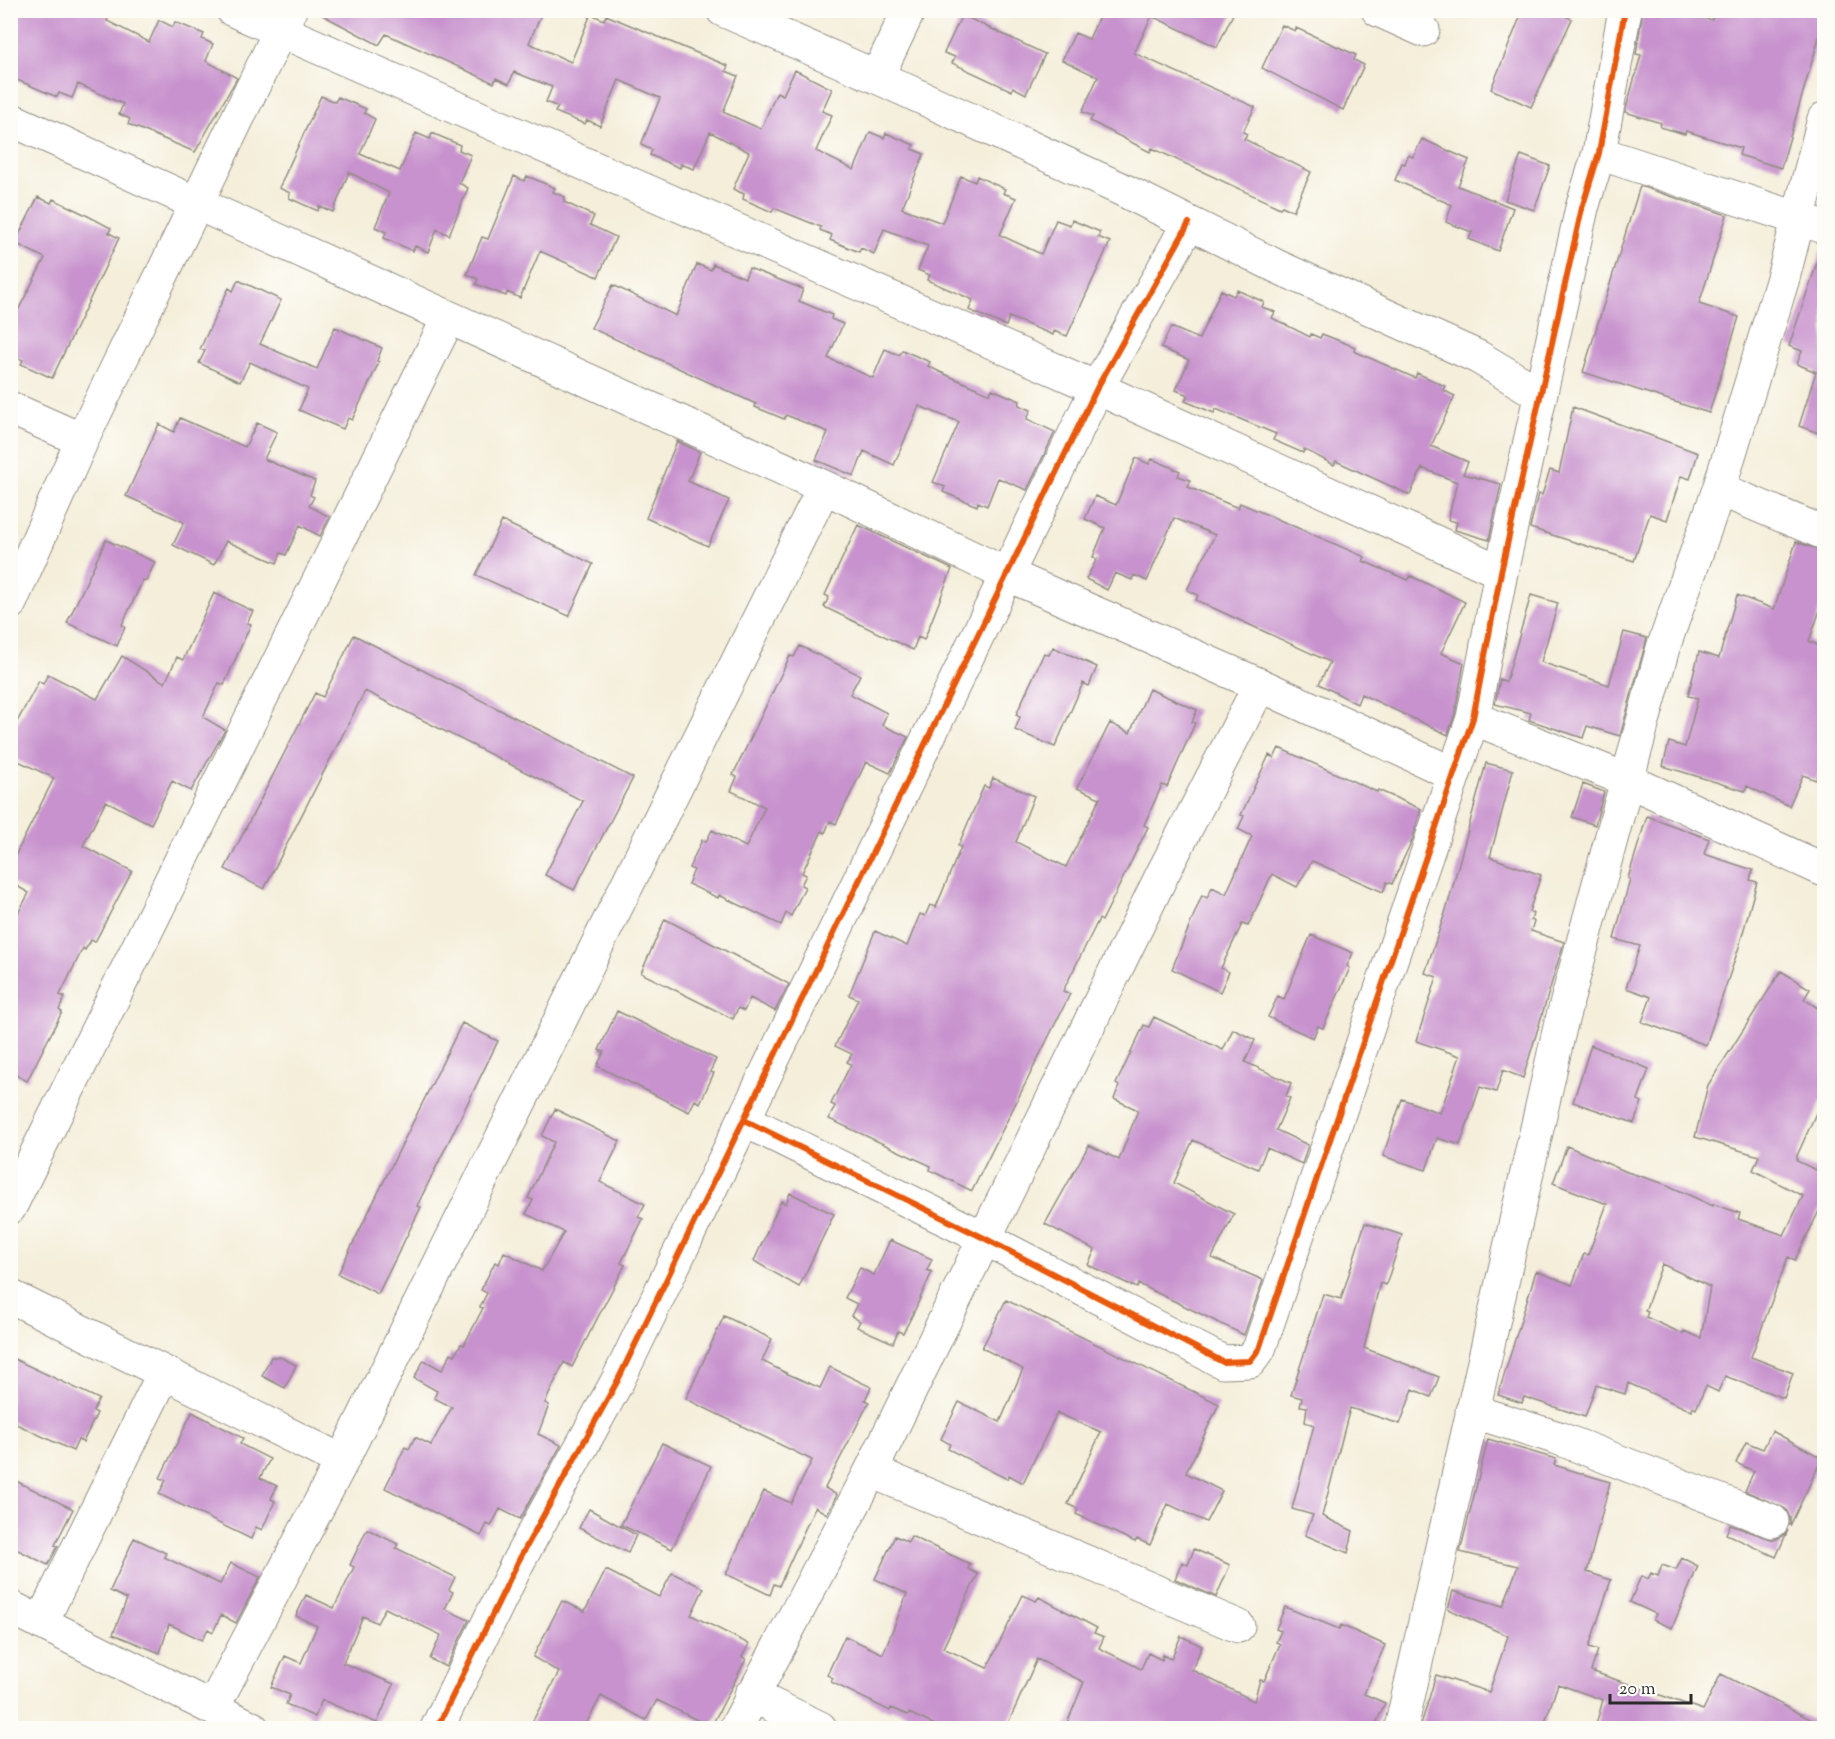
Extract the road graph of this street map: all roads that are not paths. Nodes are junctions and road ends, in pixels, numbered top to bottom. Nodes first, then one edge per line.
1 (233, 10) edge
2 (723, 10) edge
3 (909, 10) edge
4 (1378, 10) edge
5 (1625, 10) edge
6 (285, 21) edge
7 (1423, 30) dead end
8 (877, 77) junction
9 (10, 119) edge
10 (1824, 119) edge
11 (1599, 153) junction
12 (197, 203) junction
13 (1812, 223) edge
14 (1189, 224) junction
15 (447, 319) junction
16 (1097, 388) junction
17 (1540, 394) junction
18 (10, 408) edge
19 (82, 440) junction
20 (824, 487) junction
21 (1719, 489) junction
22 (1824, 533) edge
23 (1501, 572) junction
24 (1006, 574) junction
25 (10, 603) edge
26 (1260, 685) junction
27 (1473, 718) junction
28 (1454, 774) junction
29 (1627, 780) junction
30 (1824, 870) edge
31 (744, 1120) junction
32 (10, 1207) edge
33 (984, 1238) junction
34 (10, 1296) edge
35 (164, 1373) junction
36 (1472, 1411) junction
37 (342, 1461) junction
38 (871, 1471) junction
39 (1773, 1521) dead end
40 (10, 1607) edge
41 (41, 1623) junction
42 (1238, 1626) dead end
43 (751, 1695) junction
44 (213, 1707) junction
45 (252, 1728) edge
46 (437, 1728) edge
47 (736, 1728) edge
48 (820, 1728) edge
49 (1401, 1728) edge

1 - 6 street
2 - 8 street
3 - 8 street
4 - 7 street
5 - 11 street
6 - 12 street
6 - 16 street
8 - 14 street
9 - 12 street
10 - 13 street
11 - 13 street
11 - 17 street
12 - 15 street
12 - 19 street
13 - 21 street
14 - 16 street
14 - 17 street
15 - 20 street
15 - 32 street
16 - 23 street
16 - 24 street
17 - 23 street
18 - 19 street
19 - 25 street
20 - 24 street
20 - 37 street
21 - 22 street
21 - 29 street
23 - 27 street
24 - 26 street
24 - 31 street
26 - 28 street
26 - 33 street
27 - 28 street
27 - 29 street
28 - 33 street
29 - 30 street
29 - 36 street
31 - 33 street
31 - 46 street
33 - 38 street
34 - 35 street
35 - 37 street
35 - 41 street
36 - 39 street
36 - 49 street
37 - 44 street
38 - 42 street
38 - 43 street
40 - 41 street
41 - 44 street
43 - 47 street
43 - 48 street
44 - 45 street

